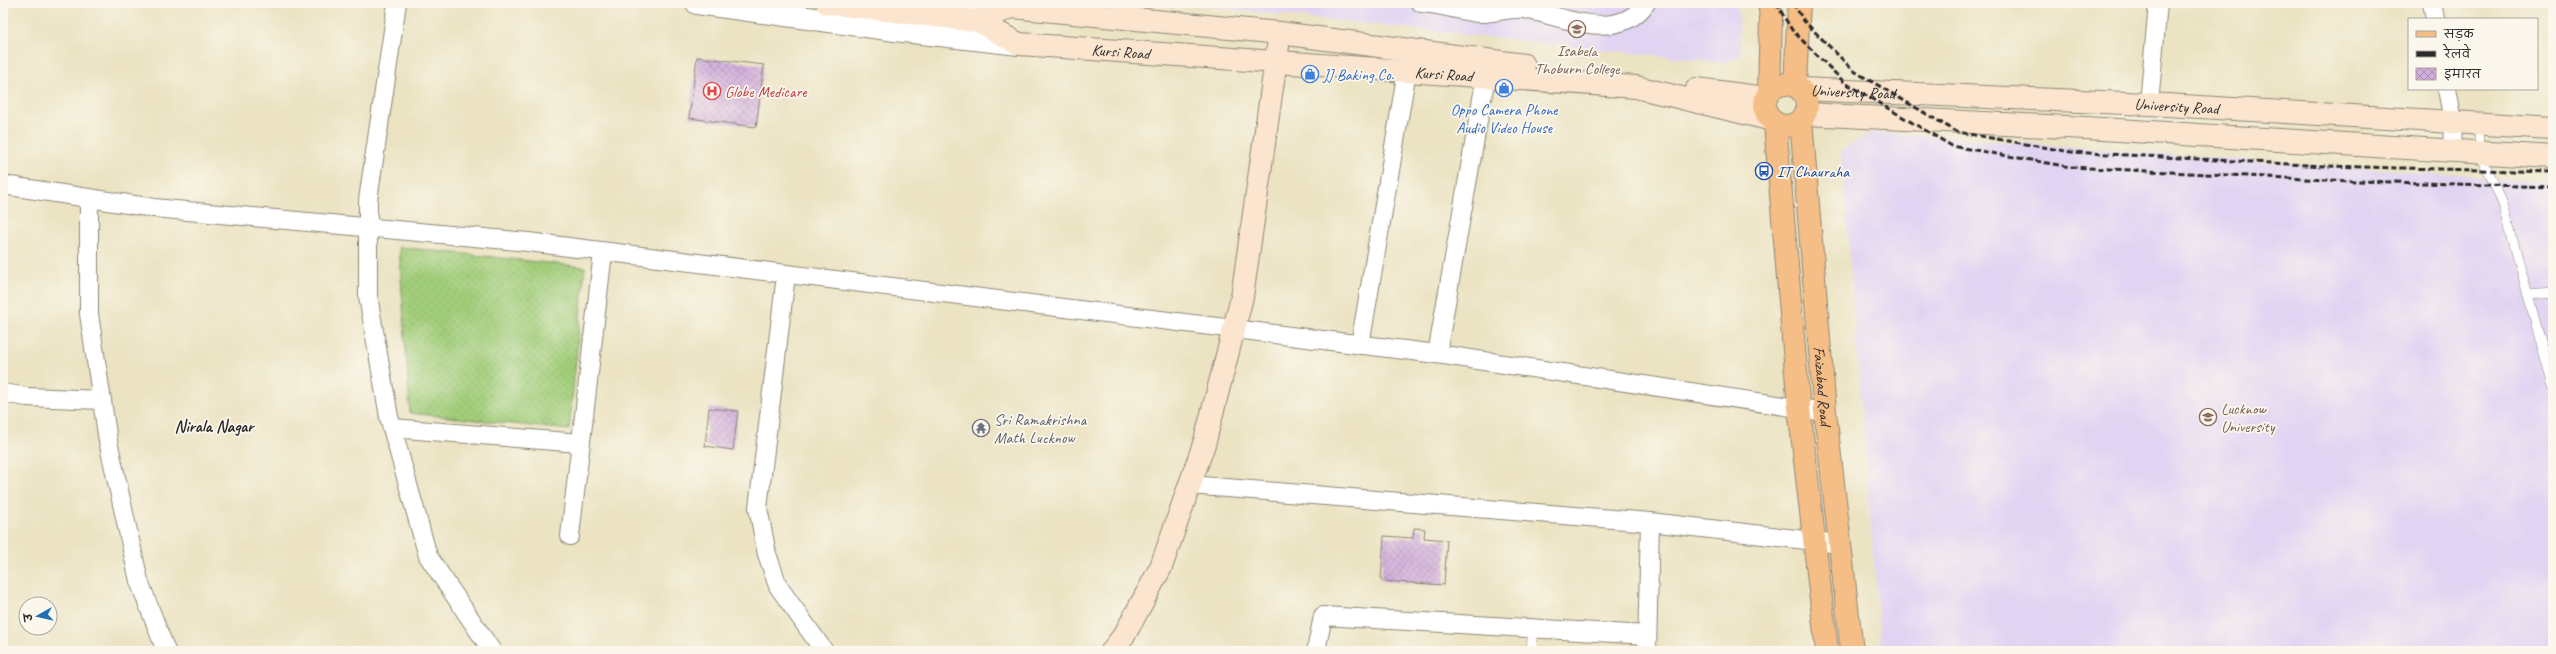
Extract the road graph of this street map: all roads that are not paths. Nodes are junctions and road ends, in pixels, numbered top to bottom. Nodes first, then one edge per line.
1 (396, 3) edge
2 (696, 3) edge
3 (827, 3) edge
4 (1421, 3) edge
5 (1646, 3) edge
6 (1769, 3) edge
7 (1799, 3) edge
8 (2158, 3) edge
9 (2432, 3) edge
10 (973, 12) edge
11 (2435, 18) edge
12 (1280, 33) junction
13 (1019, 44) junction
14 (1276, 61) junction
15 (1407, 71) junction
16 (1486, 76) junction
17 (1798, 87) junction
18 (2447, 90) edge
19 (2149, 104) junction
20 (1770, 108) junction
21 (1803, 117) junction
22 (2453, 121) junction
23 (2479, 122) junction
24 (2553, 128) edge
25 (2452, 151) junction
26 (2480, 153) junction
27 (2553, 157) edge
28 (3, 185) edge
29 (89, 198) junction
30 (368, 226) junction
31 (602, 252) junction
32 (786, 275) junction
33 (2553, 293) edge
34 (2528, 295) junction
35 (1233, 331) junction
36 (1360, 345) junction
37 (1437, 354) junction
38 (2553, 386) edge
39 (3, 393) edge
40 (102, 400) junction
41 (1799, 408) junction
42 (1825, 412) junction
43 (392, 428) junction
44 (580, 443) junction
45 (1189, 485) junction
46 (1650, 522) junction
47 (570, 536) dead end
48 (1815, 542) junction
49 (1840, 544) junction
50 (1533, 628) junction
51 (1647, 643) edge
52 (166, 651) edge
53 (492, 651) edge
54 (824, 651) edge
55 (1112, 651) edge
56 (1316, 651) edge
57 (1531, 651) edge
58 (1827, 651) edge
59 (1852, 651) edge

1 - 30 street
2 - 13 street
3 - 10 main road, Kursi Road
4 - 5 street
6 - 20 main road, Faizabad Road
7 - 17 main road
8 - 19 street
9 - 11 street
10 - 12 main road, Kursi Road
10 - 13 main road, Kursi Road
12 - 14 main road
12 - 20 main road, Kursi Road
13 - 14 main road, Kursi Road
14 - 15 main road, Kursi Road
14 - 35 main road
15 - 16 main road, Kursi Road
15 - 36 street
16 - 20 main road, Kursi Road
16 - 37 street
17 - 19 main road, University Road
17 - 20 main road
17 - 21 main road
18 - 22 street
19 - 22 main road, University Road
20 - 21 main road
20 - 41 main road, Faizabad Road
21 - 25 main road, University Road
21 - 42 main road, Faizabad Road
22 - 23 main road, University Road
22 - 25 street
23 - 24 main road, University Road
23 - 26 lane
25 - 26 main road, University Road
26 - 27 main road, University Road
26 - 34 lane
28 - 29 street
29 - 30 street
29 - 40 street
30 - 31 street
30 - 43 street
31 - 32 street
31 - 44 street
32 - 35 street
32 - 54 street
33 - 34 lane
34 - 38 lane
35 - 36 street
35 - 45 main road
36 - 37 street
37 - 41 street
39 - 40 street
40 - 52 street
41 - 42 street
41 - 48 main road, Faizabad Road
42 - 49 main road, Faizabad Road
43 - 44 street
43 - 53 street
44 - 47 street
45 - 46 street
45 - 55 main road
46 - 48 street
46 - 51 street
48 - 49 street
48 - 58 main road, Faizabad Road
49 - 59 main road, Faizabad Road
50 - 51 street
50 - 56 street
50 - 57 lane

